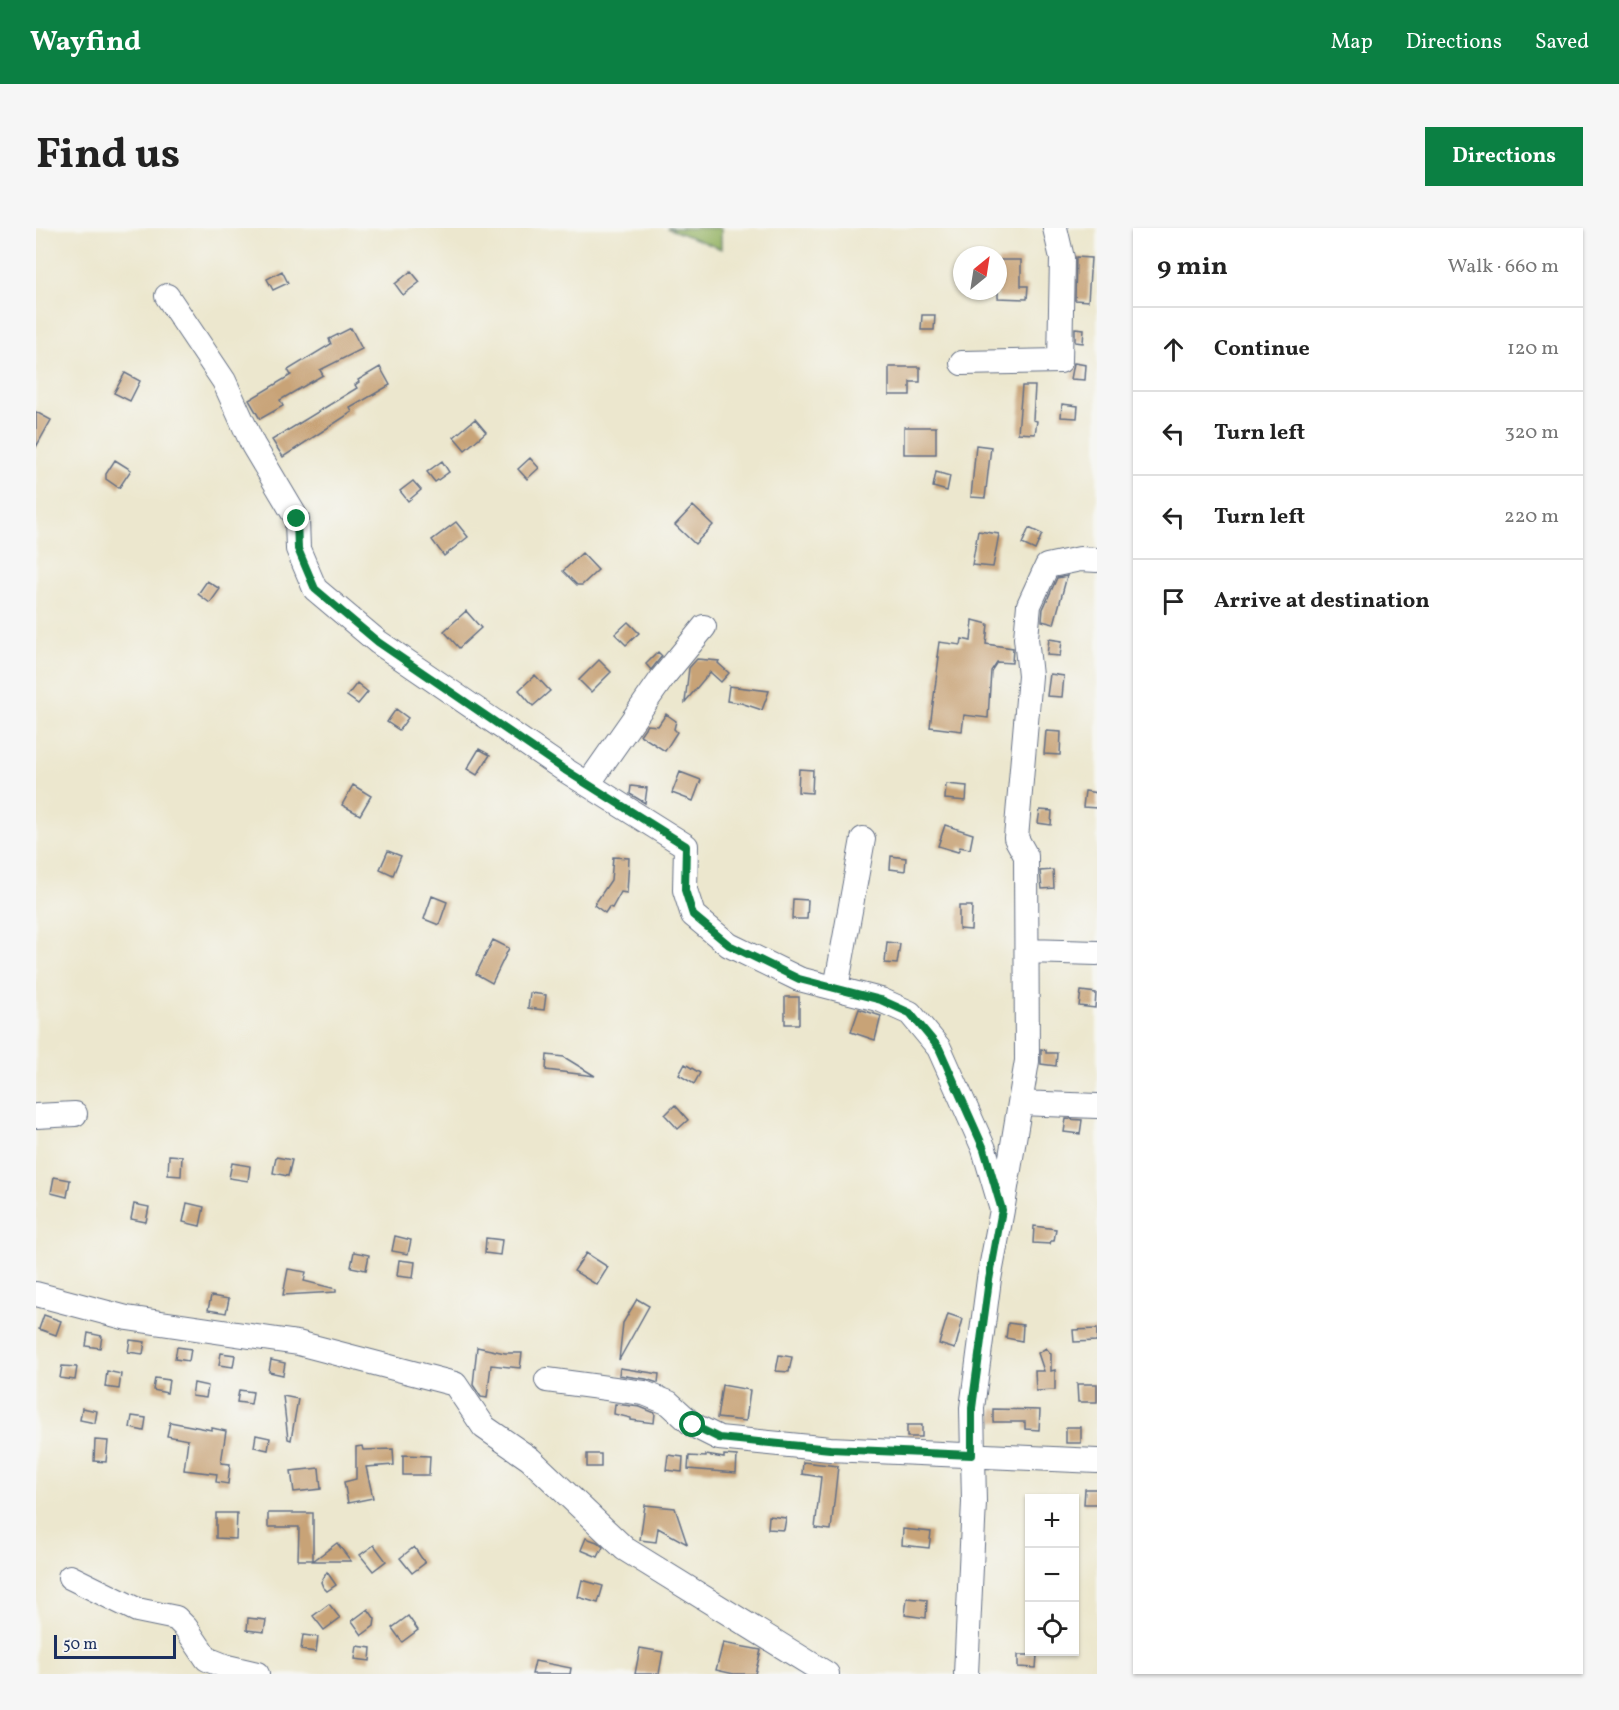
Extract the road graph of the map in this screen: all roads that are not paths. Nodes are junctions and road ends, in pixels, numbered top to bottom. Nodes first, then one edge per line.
1 (1055, 228) edge
2 (167, 296) dead end
3 (962, 363) dead end
4 (1097, 560) edge
5 (704, 627) dead end
6 (588, 784) junction
7 (863, 839) dead end
8 (1028, 951) junction
9 (1097, 953) edge
10 (836, 988) junction
11 (1020, 1103) junction
12 (1097, 1106) edge
13 (75, 1114) dead end
14 (36, 1116) edge
15 (1002, 1210) junction
16 (36, 1294) edge
17 (547, 1380) dead end
18 (972, 1455) junction
19 (1097, 1461) edge
20 (70, 1576) dead end
21 (257, 1674) edge
22 (827, 1674) edge
23 (966, 1674) edge

1 - 3 street
2 - 6 street
4 - 8 street
5 - 6 street
6 - 10 street
7 - 10 street
8 - 9 street
8 - 11 street
10 - 15 street
11 - 12 street
11 - 15 street
13 - 14 street
15 - 18 street
16 - 22 street
17 - 18 street
18 - 19 street
18 - 23 street
20 - 21 street

